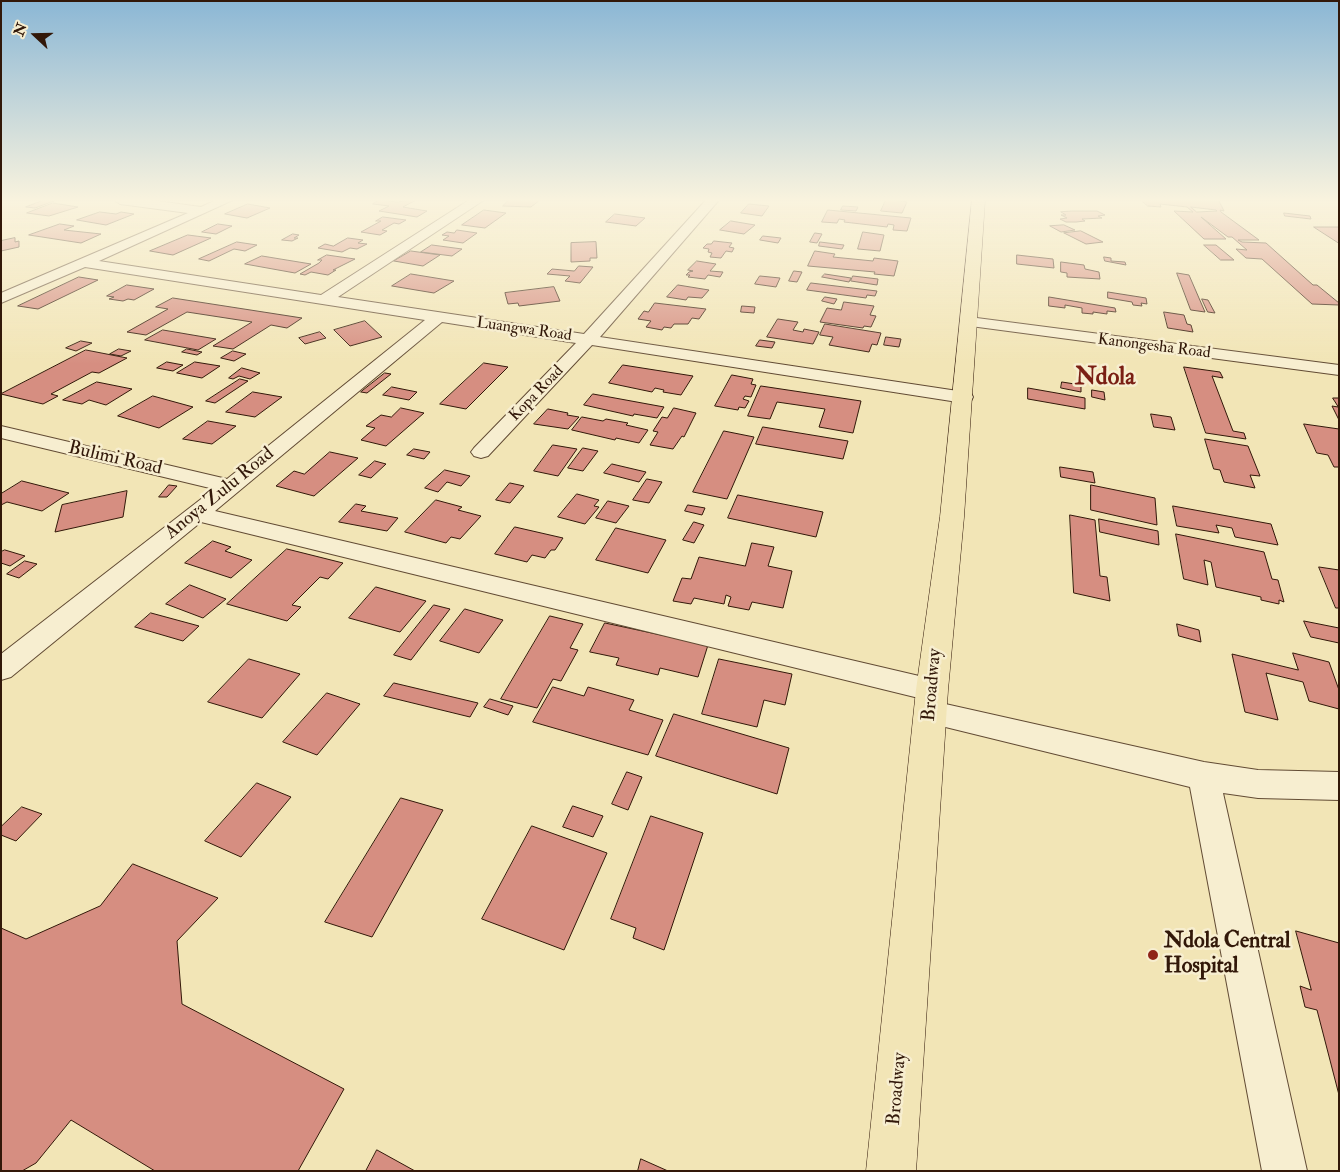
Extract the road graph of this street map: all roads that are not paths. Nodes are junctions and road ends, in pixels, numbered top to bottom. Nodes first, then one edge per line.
1 (103, 255) edge
2 (393, 255) edge
3 (664, 255) edge
4 (975, 255) edge
5 (84, 263) junction
6 (1, 299) edge
7 (323, 300) junction
8 (437, 318) junction
9 (969, 322) junction
10 (588, 340) junction
11 (1339, 370) edge
12 (964, 397) junction
13 (1, 432) edge
14 (481, 452) dead end
15 (229, 486) junction
16 (197, 514) junction
17 (1, 669) edge
18 (931, 701) junction
19 (1204, 776) junction
20 (1339, 786) edge
21 (891, 1171) edge
22 (1285, 1171) edge

1 - 5 street
2 - 7 street
3 - 10 street, Kopa Road
4 - 9 main road, Broadway
5 - 6 street
5 - 7 street, Luangwa Road
7 - 8 street, Luangwa Road
8 - 10 street, Luangwa Road
8 - 15 street, Anoya Zulu Road
9 - 11 street, Kanongesha Road
9 - 12 main road, Broadway
10 - 12 street, Luangwa Road
10 - 14 street, Kopa Road
12 - 18 main road, Broadway
13 - 15 street, Bulimi Road
15 - 16 street, Anoya Zulu Road
16 - 17 street, Anoya Zulu Road
16 - 18 street
18 - 19 street
18 - 21 main road, Broadway
19 - 20 street
19 - 22 street

